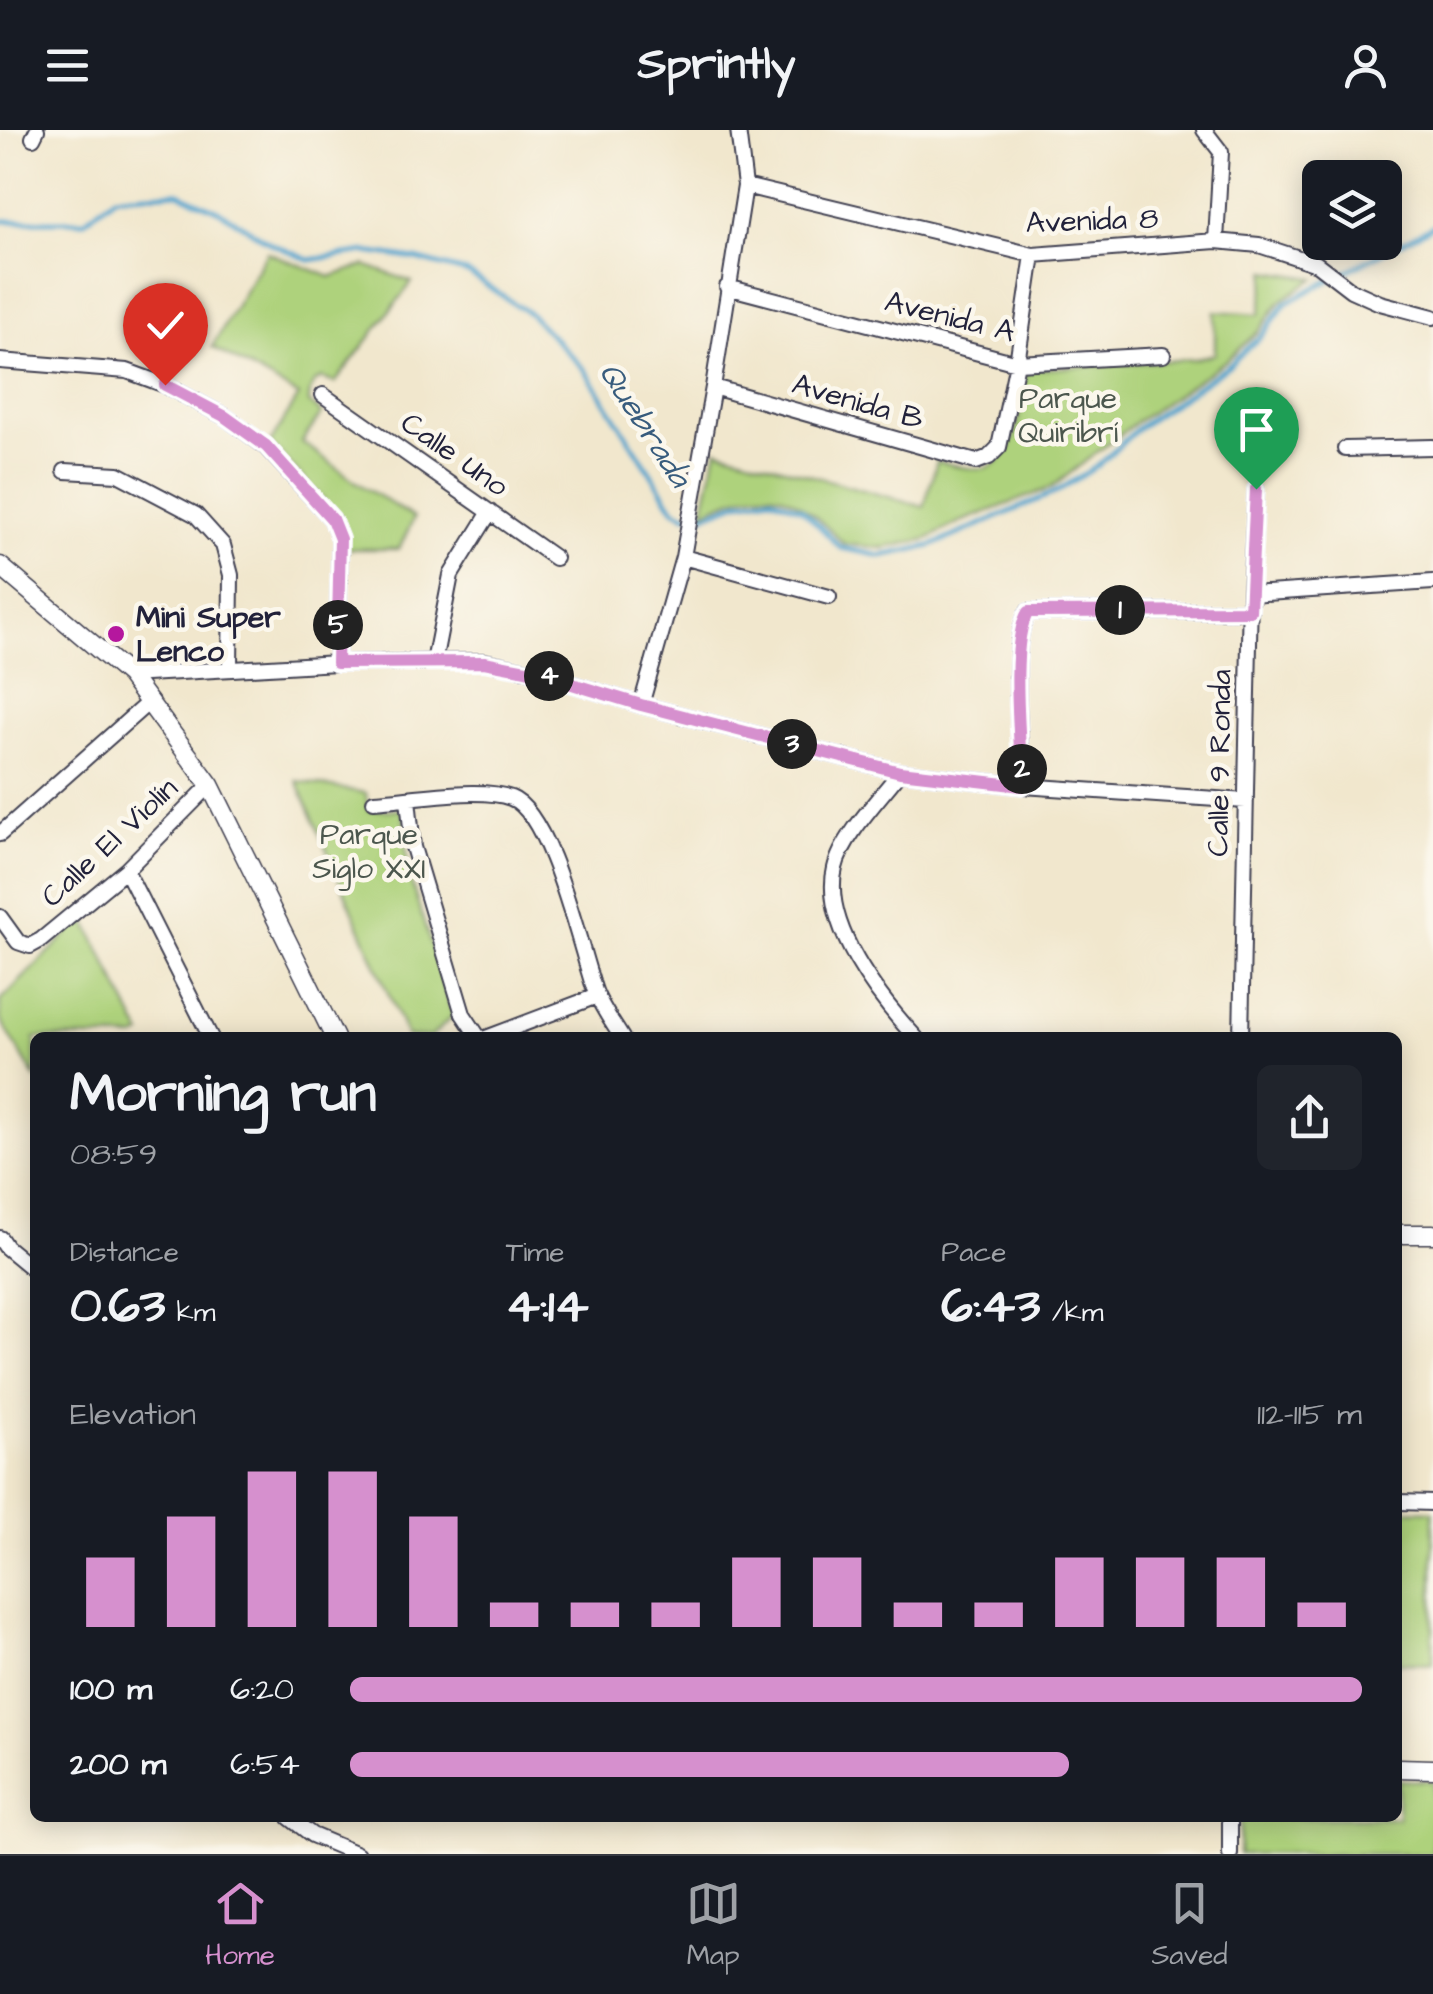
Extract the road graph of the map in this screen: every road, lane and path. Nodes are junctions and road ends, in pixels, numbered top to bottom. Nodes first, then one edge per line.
1 (738, 130) edge
2 (1204, 130) edge
3 (745, 186) junction
4 (1216, 241) junction
5 (1033, 255) junction
6 (727, 287) junction
7 (1433, 317) edge
8 (1162, 354) dead end
9 (0, 361) edge
10 (1017, 363) junction
11 (712, 388) junction
12 (323, 395) dead end
13 (1433, 448) edge
14 (1345, 449) dead end
15 (65, 471) dead end
16 (1256, 489) dead end
17 (490, 512) junction
18 (683, 556) junction
19 (555, 558) dead end
20 (0, 566) edge
21 (1433, 582) edge
22 (1250, 594) junction
23 (829, 597) dead end
24 (1250, 611) junction
25 (434, 662) junction
26 (337, 663) junction
27 (230, 668) junction
28 (130, 674) junction
29 (150, 701) junction
30 (641, 705) junction
31 (900, 772) junction
32 (210, 785) junction
33 (1022, 786) junction
34 (408, 799) junction
35 (374, 801) dead end
36 (1246, 801) junction
37 (0, 834) edge
38 (126, 870) junction
39 (0, 917) edge
40 (597, 996) junction
41 (208, 1032) edge
42 (332, 1032) edge
43 (477, 1032) edge
44 (498, 1032) edge
45 (618, 1032) edge
46 (910, 1032) edge
47 (1241, 1032) edge
48 (1402, 1234) edge
49 (1433, 1234) edge
50 (0, 1238) edge
51 (30, 1267) edge
52 (1402, 1502) edge
53 (1433, 1503) edge
54 (1402, 1768) edge
55 (1433, 1770) edge
56 (295, 1822) edge
57 (1230, 1822) edge
58 (357, 1854) edge
59 (1230, 1854) edge

1 - 3 street
2 - 4 street
3 - 5 street, Avenida 8
3 - 6 street
4 - 5 street, Avenida 8
4 - 7 street, Avenida 8
5 - 10 street
6 - 10 street, Avenida A
6 - 11 street
8 - 10 street, Avenida A
9 - 26 street
10 - 11 street, Avenida B
11 - 18 street
12 - 17 street, Calle Uno
13 - 14 street
15 - 27 street
16 - 22 street, Calle 9 Ronda
17 - 19 street, Calle Uno
17 - 25 street
18 - 23 street
18 - 30 street
20 - 28 street
21 - 22 street
22 - 24 street, Calle 9 Ronda
24 - 33 street
24 - 36 street, Calle 9 Ronda
25 - 26 street
25 - 30 street
26 - 27 street
27 - 28 street
28 - 29 street
29 - 32 street
29 - 37 street
30 - 31 street
31 - 33 street
31 - 46 street
32 - 38 street, Calle El Violín
32 - 42 street
33 - 36 street
34 - 35 street
34 - 40 street
34 - 43 street
36 - 47 street, Calle 9 Ronda
38 - 39 street, Calle El Violín
38 - 41 street
40 - 44 street
40 - 45 street
48 - 49 street
50 - 51 street
52 - 53 street
54 - 55 street
56 - 58 street
57 - 59 street

